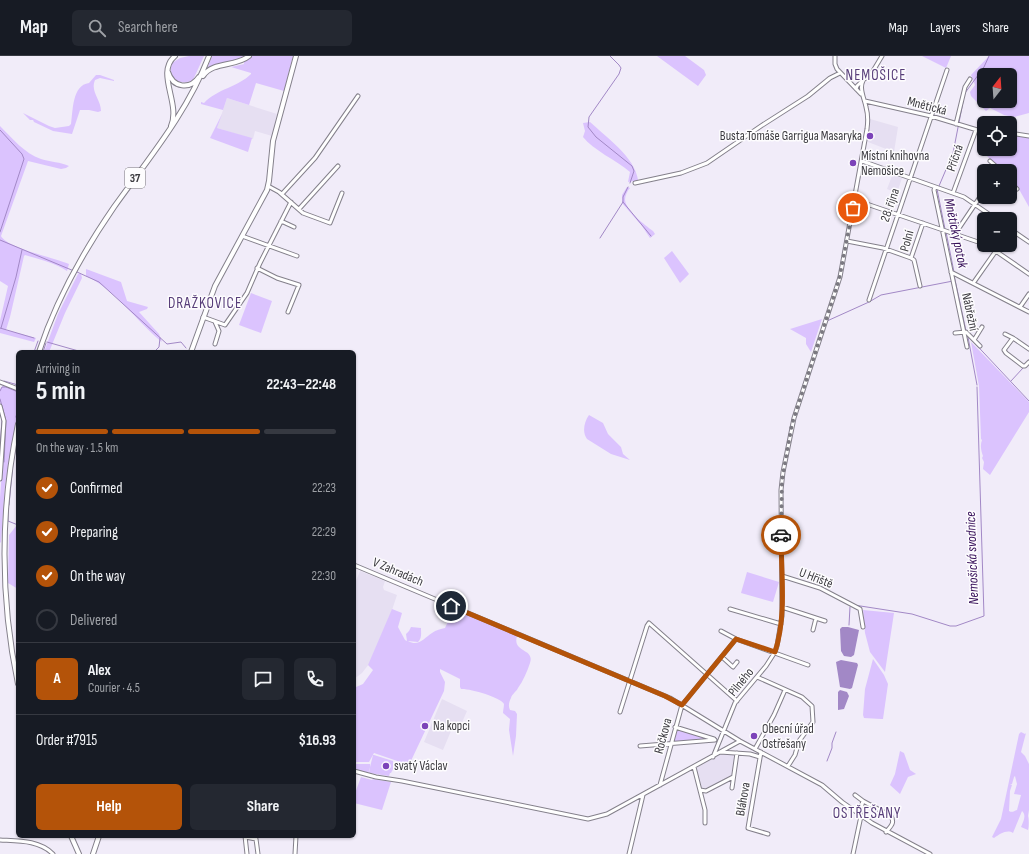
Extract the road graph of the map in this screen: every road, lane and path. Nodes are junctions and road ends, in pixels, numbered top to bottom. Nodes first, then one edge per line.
1 (175, 56) edge
2 (209, 56) edge
3 (249, 56) edge
4 (296, 56) edge
5 (835, 56) edge
6 (882, 56) edge
7 (168, 66) junction
8 (204, 68) junction
9 (947, 70) dead end
10 (840, 73) junction
11 (866, 77) junction
12 (970, 79) dead end
13 (849, 82) junction
14 (197, 85) junction
15 (857, 85) junction
16 (862, 88) junction
17 (857, 90) junction
18 (358, 96) dead end
19 (864, 100) junction
20 (931, 116) junction
21 (958, 125) junction
22 (976, 130) joint
23 (167, 134) junction
24 (1017, 134) edge
25 (1029, 136) edge
26 (862, 161) junction
27 (990, 161) dead end
28 (993, 164) edge
29 (338, 166) dead end
30 (910, 178) junction
31 (635, 183) dead end
32 (268, 186) junction
33 (937, 187) junction
34 (342, 193) dead end
35 (953, 193) junction
36 (282, 194) junction
37 (855, 200) junction
38 (977, 201) edge
39 (291, 202) junction
40 (975, 204) junction
41 (299, 209) junction
42 (986, 212) edge
43 (897, 215) junction
44 (281, 221) junction
45 (923, 223) junction
46 (294, 227) dead end
47 (944, 231) junction
48 (954, 234) junction
49 (1017, 234) edge
50 (242, 236) junction
51 (847, 241) junction
52 (977, 242) edge
53 (1029, 242) edge
54 (268, 246) junction
55 (886, 249) junction
56 (995, 252) edge
57 (997, 252) edge
58 (297, 256) dead end
59 (911, 258) junction
60 (257, 268) junction
61 (953, 272) junction
62 (1029, 274) edge
63 (974, 282) junction
64 (920, 286) dead end
65 (1029, 294) edge
66 (869, 300) dead end
67 (1020, 307) junction
68 (288, 312) dead end
69 (1029, 312) edge
70 (203, 317) junction
71 (215, 322) junction
72 (982, 327) dead end
73 (964, 332) junction
74 (956, 334) dead end
75 (1006, 334) dead end
76 (1013, 338) junction
77 (974, 340) junction
78 (215, 344) dead end
79 (980, 346) dead end
80 (967, 347) dead end
81 (1029, 349) edge
82 (40, 350) edge
83 (191, 350) edge
84 (1029, 362) edge
85 (0, 382) edge
86 (16, 388) edge
87 (0, 406) edge
88 (16, 435) edge
89 (0, 479) edge
90 (356, 566) edge
91 (782, 576) junction
92 (845, 602) junction
93 (841, 604) dead end
94 (782, 607) junction
95 (730, 609) dead end
96 (816, 618) junction
97 (826, 620) dead end
98 (781, 624) junction
99 (863, 627) dead end
100 (813, 630) dead end
101 (721, 631) dead end
102 (736, 639) junction
103 (775, 652) junction
104 (722, 657) junction
105 (737, 662) dead end
106 (808, 665) dead end
107 (16, 675) edge
108 (707, 675) junction
109 (757, 677) junction
110 (629, 681) junction
111 (785, 690) junction
112 (737, 701) junction
113 (682, 705) junction
114 (620, 712) dead end
115 (675, 728) junction
116 (723, 730) junction
117 (717, 740) junction
118 (740, 741) junction
119 (672, 744) junction
120 (640, 746) dead end
121 (755, 749) junction
122 (720, 752) junction
123 (761, 752) junction
124 (737, 753) junction
125 (713, 757) junction
126 (760, 757) junction
127 (788, 766) junction
128 (694, 767) junction
129 (356, 772) edge
130 (733, 777) junction
131 (660, 785) junction
132 (732, 788) dead end
133 (700, 790) junction
134 (643, 794) junction
135 (856, 795) dead end
136 (863, 801) junction
137 (860, 815) junction
138 (705, 823) dead end
139 (886, 832) junction
140 (768, 834) dead end
141 (72, 838) edge
142 (98, 838) edge
143 (245, 838) edge
144 (252, 838) edge
145 (296, 838) edge
146 (0, 840) edge
147 (53, 854) edge
148 (79, 854) edge
149 (93, 854) edge
150 (247, 854) edge
151 (258, 854) edge
152 (295, 854) edge
153 (630, 854) edge
154 (853, 854) edge
155 (930, 854) edge

1 - 7 main road
2 - 8 main road, 37
3 - 14 main road
4 - 32 main road
5 - 10 street
6 - 11 street
7 - 8 main road
7 - 23 main road
8 - 14 main road, 37
9 - 20 street, 28. října
10 - 13 street
10 - 31 street
11 - 15 street
11 - 16 street
12 - 21 street
13 - 15 street
13 - 17 street
14 - 23 main road, 37
15 - 16 street
15 - 17 street
16 - 17 street
16 - 19 street, Pilného
17 - 19 street
18 - 36 street
19 - 20 street, Mnětická
19 - 26 street, Pilného
20 - 21 street, Mnětická
20 - 30 street, 28. října
21 - 22 street, Mnětická
22 - 35 street, Příčná
23 - 82 main road, 37
24 - 25 street
26 - 30 street
26 - 37 street, Pilného
27 - 28 street
29 - 41 street
30 - 33 street
30 - 43 street, 28. října
32 - 36 street
32 - 50 main road
33 - 35 street
33 - 47 street, Nábřežní
34 - 41 street
35 - 40 street
36 - 39 street
37 - 43 street
37 - 51 street, Pilného
38 - 40 street
39 - 41 street
39 - 44 street
40 - 42 street
40 - 48 street
43 - 45 street
43 - 55 street, 28. října
44 - 46 street
44 - 54 street
45 - 47 street
45 - 59 street, Polní
47 - 48 street
47 - 61 street, Nábřežní
48 - 52 street
49 - 53 street
50 - 54 street
50 - 70 main road
51 - 55 street
51 - 91 street, Pilného
54 - 58 street
54 - 60 street
55 - 59 street
55 - 66 street, 28. října
56 - 63 street
57 - 62 street
59 - 64 street, Polní
60 - 68 street
60 - 71 street
61 - 63 street
61 - 73 street, Nábřežní
63 - 67 street
65 - 67 street
67 - 69 street
70 - 71 street
70 - 83 main road
71 - 78 street
72 - 77 street
73 - 74 street
73 - 77 street
73 - 80 street, Nábřežní
75 - 76 street
76 - 81 street
76 - 84 street
77 - 79 street
85 - 86 street
87 - 89 street
88 - 107 main road
90 - 110 street, V Zahradách
91 - 92 street, U Hřiště
91 - 94 street, Pilného
92 - 93 street, U Hřiště
92 - 99 street
94 - 96 street
94 - 98 street, Pilného
95 - 98 street
96 - 97 street
96 - 100 street
98 - 103 street, Pilného
101 - 102 street
102 - 103 street
102 - 104 street, Ročkova
103 - 106 street
103 - 109 street, Pilného
104 - 105 street
104 - 108 street, Ročkova
108 - 110 street
108 - 112 street
108 - 113 street, Ročkova
109 - 111 street
109 - 112 street, Pilného
110 - 113 street, V Zahradách
110 - 114 street
111 - 121 street
111 - 127 street
112 - 116 street, Pilného
113 - 115 street, Ročkova
113 - 116 street, V Zahradách
115 - 117 street
115 - 119 street, Ročkova
116 - 117 street, Pilného
116 - 118 street, V Zahradách
117 - 119 street
117 - 125 street, Pilného
118 - 121 street, V Zahradách
118 - 122 street
119 - 120 street
119 - 131 street, Ročkova
121 - 123 street, V Zahradách
122 - 124 street
122 - 125 street
123 - 126 street, Bláhova
123 - 127 street, V Zahradách
124 - 126 street
124 - 130 street
125 - 128 street
126 - 140 street, Bláhova
127 - 137 street, V Zahradách
128 - 131 street
128 - 133 street
129 - 134 street
130 - 132 street
130 - 133 street
131 - 134 street
133 - 138 street
134 - 153 street
135 - 136 street
136 - 137 street
136 - 139 street
137 - 139 street, V Zahradách
137 - 154 street
139 - 155 street, V Zahradách
141 - 148 main road
142 - 149 main road
143 - 150 street
144 - 151 street
145 - 152 street
146 - 147 street

